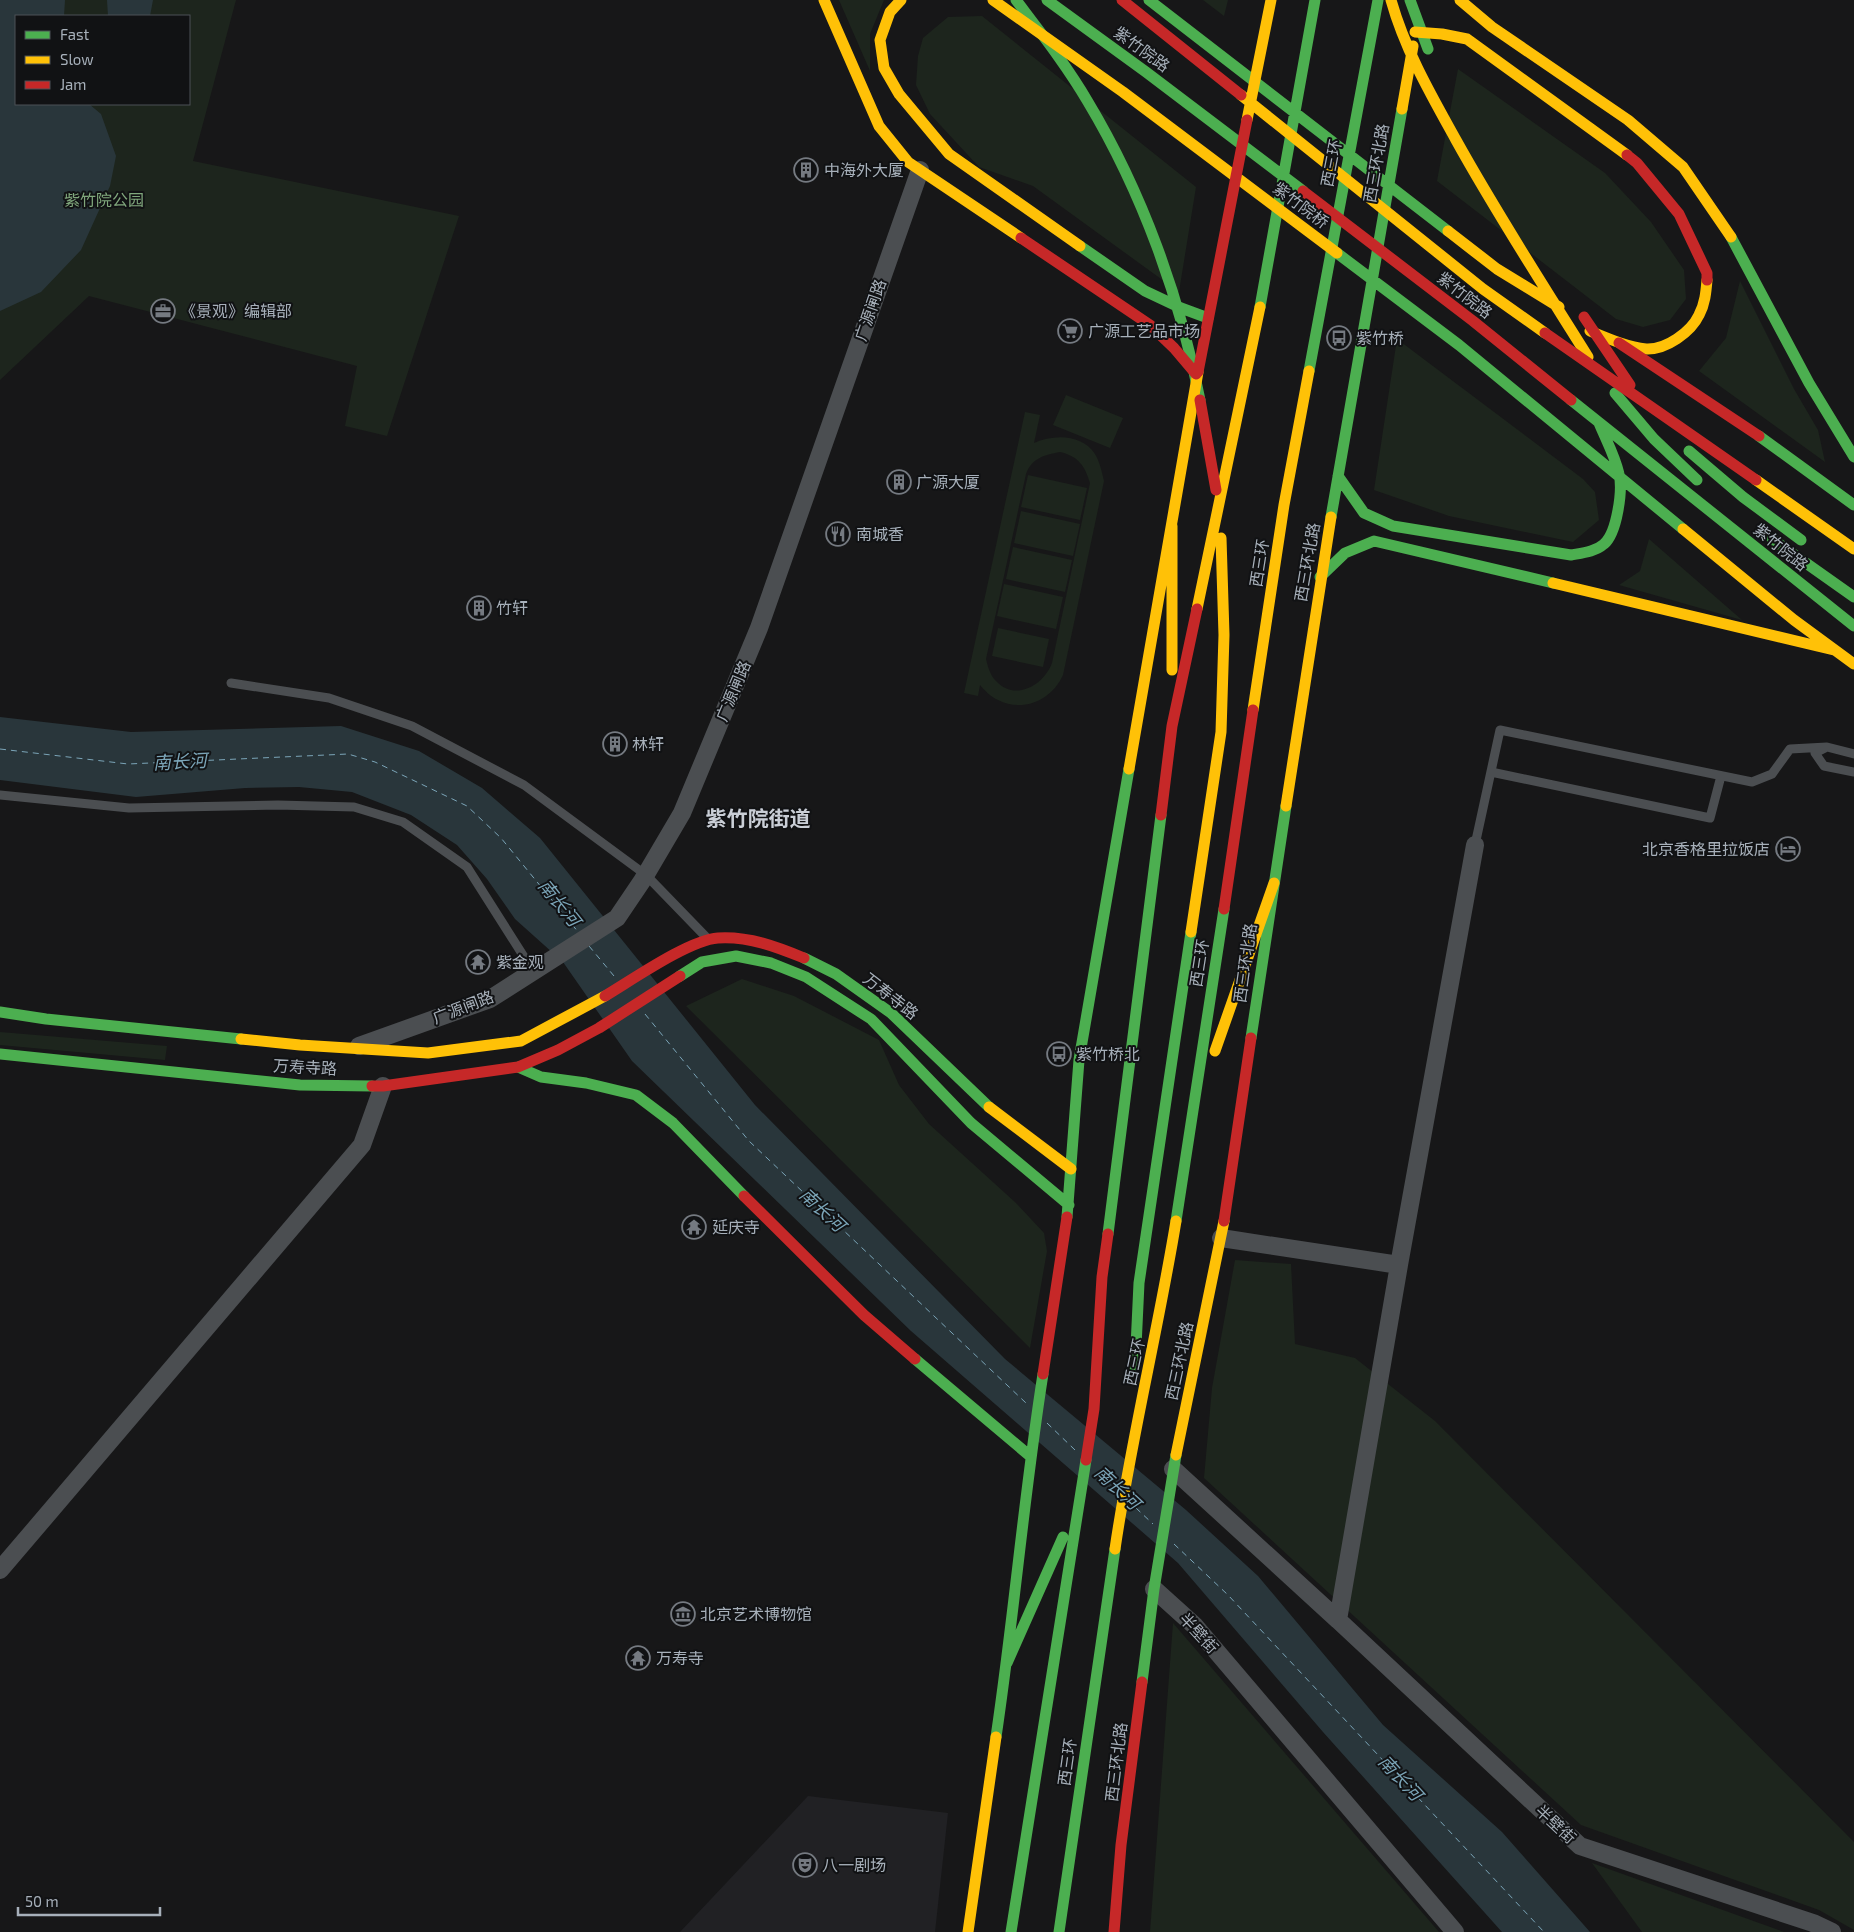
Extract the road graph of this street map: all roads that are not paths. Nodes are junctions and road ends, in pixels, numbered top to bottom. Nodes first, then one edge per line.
1 (824, 0) edge
2 (901, 0) edge
3 (993, 0) edge
4 (999, 0) edge
5 (1016, 0) edge
6 (1047, 0) edge
7 (1122, 0) edge
8 (1149, 0) edge
9 (1271, 0) edge
10 (1315, 0) edge
11 (1378, 0) edge
12 (1391, 0) edge
13 (1410, 0) edge
14 (1422, 0) edge
15 (1460, 0) edge
16 (1416, 32) junction
17 (1029, 41) dead end
18 (1431, 56) dead end
19 (920, 170) junction
20 (1150, 283) dead end
21 (1483, 289) junction
22 (1527, 307) dead end
23 (1579, 308) dead end
24 (1545, 314) dead end
25 (1208, 318) junction
26 (1615, 341) junction
27 (1176, 366) dead end
28 (1197, 376) junction
29 (1182, 391) dead end
30 (1599, 422) junction
31 (1854, 457) edge
32 (1194, 460) dead end
33 (1338, 476) junction
34 (1620, 476) junction
35 (1707, 490) dead end
36 (1854, 505) edge
37 (1203, 520) dead end
38 (1172, 526) junction
39 (1760, 530) dead end
40 (1810, 546) dead end
41 (1854, 549) edge
42 (1320, 577) junction
43 (1854, 597) edge
44 (1210, 602) dead end
45 (1854, 626) edge
46 (1834, 650) junction
47 (1854, 664) edge
48 (231, 683) dead end
49 (1172, 726) junction
50 (1827, 747) junction
51 (1854, 754) edge
52 (1491, 772) junction
53 (1854, 772) edge
54 (1721, 776) junction
55 (0, 795) edge
56 (1475, 845) joint
57 (646, 875) junction
58 (1274, 883) junction
59 (709, 940) junction
60 (534, 971) junction
61 (0, 1012) edge
62 (352, 1048) junction
63 (0, 1054) edge
64 (518, 1067) junction
65 (382, 1086) junction
66 (1193, 1114) junction
67 (1071, 1169) junction
68 (1069, 1205) junction
69 (1221, 1238) junction
70 (1400, 1265) junction
71 (1111, 1326) dead end
72 (1094, 1409) junction
73 (1132, 1450) junction
74 (1030, 1456) junction
75 (1173, 1469) junction
76 (1078, 1501) junction
77 (0, 1570) edge
78 (1154, 1589) junction
79 (1338, 1620) junction
80 (1007, 1663) junction
81 (968, 1932) edge
82 (1011, 1932) edge
83 (1059, 1932) edge
84 (1114, 1932) edge
85 (1455, 1932) edge
86 (1832, 1932) edge

1 - 19 main road
2 - 25 main road
3 - 34 main road, 紫竹院桥
4 - 17 main road
5 - 73 main road
6 - 30 main road, 紫竹院路
7 - 21 main road, 紫竹院路
8 - 26 main road
9 - 25 main road
10 - 49 main road, 西三环
11 - 66 main road, 西三环
12 - 35 main road
13 - 18 main road
14 - 16 main road, 西三环北路
15 - 31 main road
16 - 26 main road
16 - 33 main road, 西三环北路
19 - 28 main road
19 - 57 street, 广源闸路
20 - 27 main road
21 - 22 main road
21 - 41 main road, 紫竹院路
23 - 40 main road
24 - 26 main road
25 - 28 main road
26 - 36 main road
28 - 38 main road
29 - 32 main road
30 - 34 main road
30 - 45 main road, 紫竹院路
33 - 34 main road
33 - 42 main road, 西三环北路
34 - 46 main road
37 - 44 main road
38 - 49 main road
38 - 67 main road
39 - 43 main road
42 - 46 main road
42 - 58 main road, 西三环北路
46 - 47 main road
48 - 57 lane
49 - 72 main road, 西三环
50 - 51 lane
50 - 53 lane
50 - 54 lane
52 - 54 lane
52 - 54 lane
52 - 56 lane
55 - 60 lane
56 - 70 street
57 - 59 lane
57 - 60 street, 广源闸路
58 - 66 main road
58 - 69 main road, 西三环北路
59 - 62 main road, 万寿寺路
59 - 67 main road, 万寿寺路
60 - 62 street, 广源闸路
61 - 62 main road, 万寿寺路
63 - 65 main road, 万寿寺路
64 - 65 main road, 万寿寺路
64 - 68 main road, 万寿寺路
64 - 74 main road
65 - 77 street
66 - 73 main road, 西三环
67 - 68 main road
68 - 74 main road
69 - 70 street
69 - 75 main road, 西三环北路
70 - 79 street
71 - 72 main road
72 - 76 main road, 西三环
73 - 83 main road, 西三环
74 - 80 main road
75 - 78 main road, 西三环北路
75 - 79 street, 半壁街
76 - 80 main road
76 - 82 main road, 西三环
78 - 84 main road, 西三环北路
78 - 85 street, 半壁街
79 - 86 street, 半壁街
80 - 81 main road

